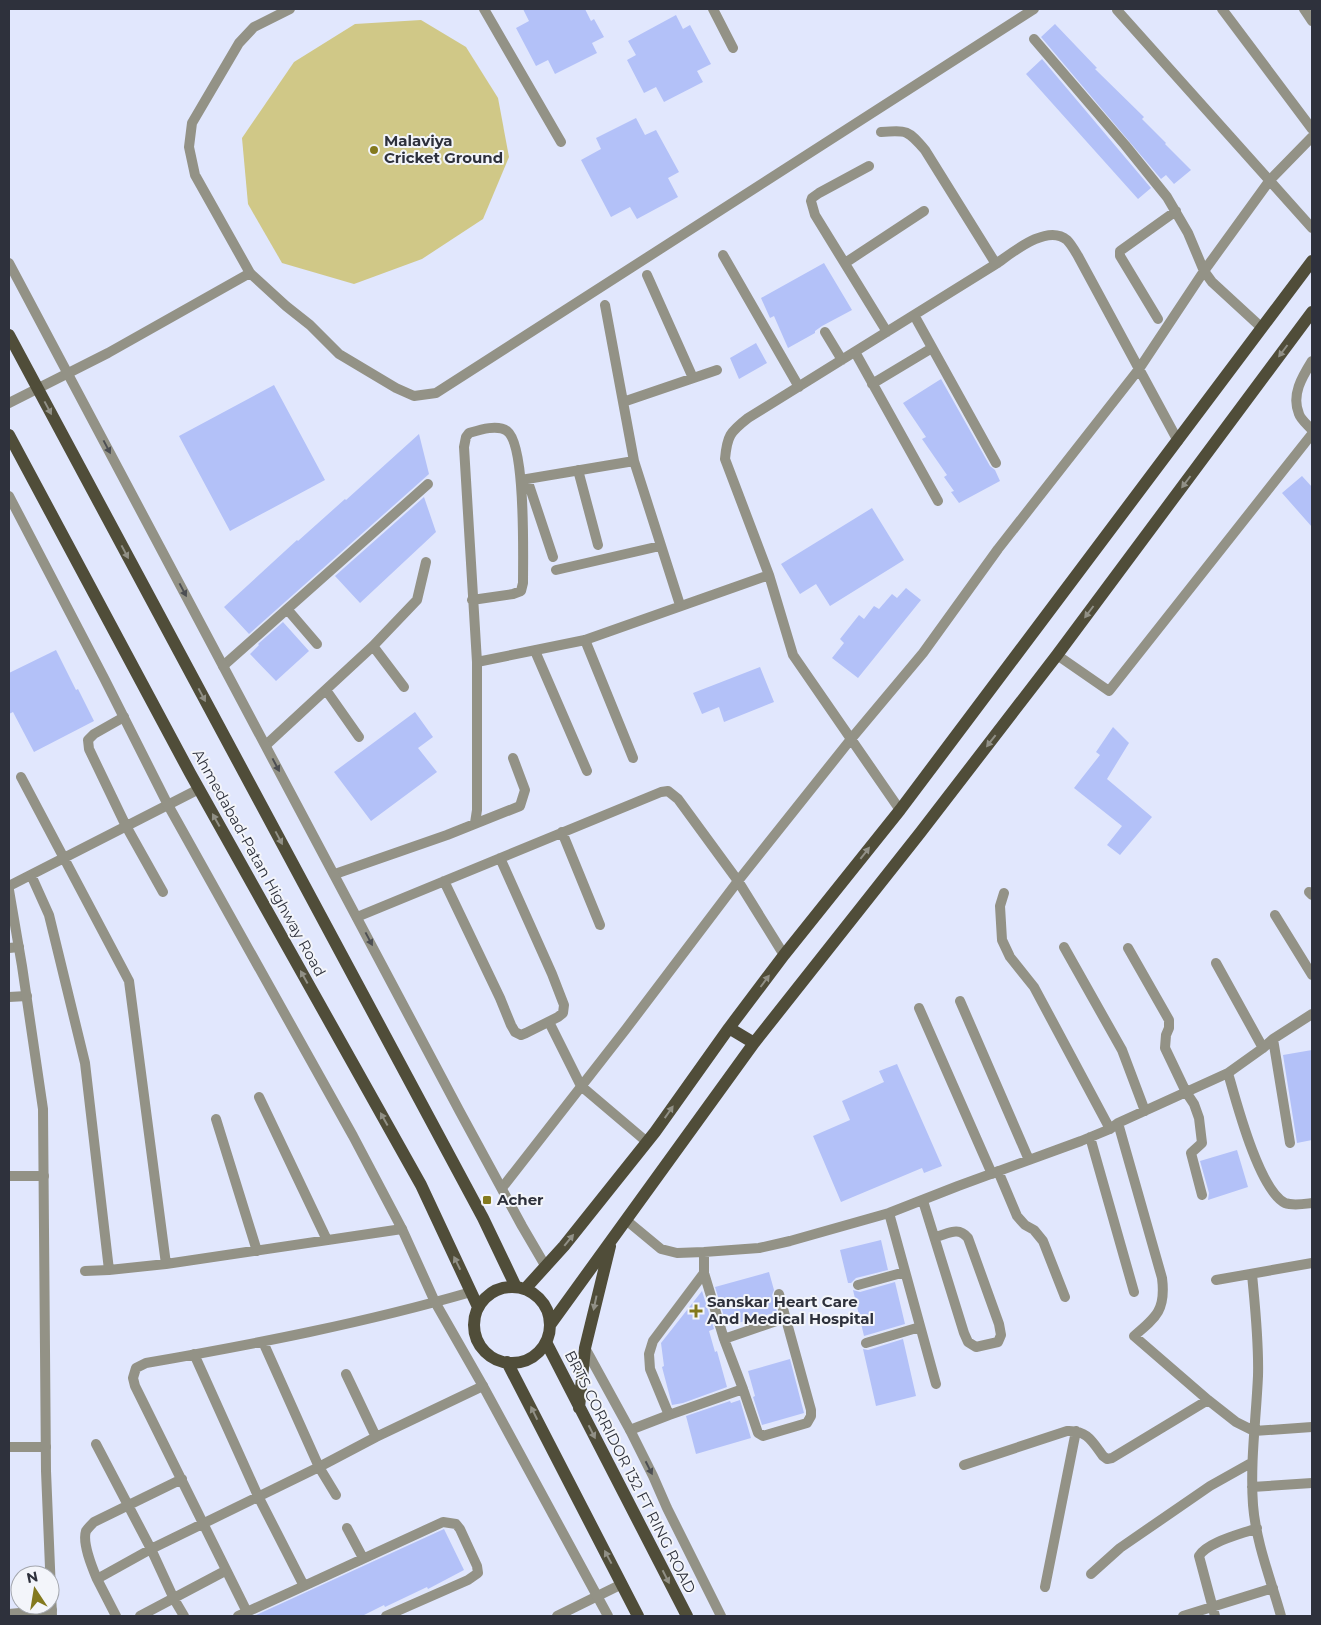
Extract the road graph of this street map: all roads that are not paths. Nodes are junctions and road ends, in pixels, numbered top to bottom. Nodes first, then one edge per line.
1 (290, 9) edge
2 (484, 9) edge
3 (713, 9) edge
4 (1034, 9) edge
5 (1222, 9) edge
6 (1304, 9) edge
7 (1116, 10) edge
8 (1312, 21) edge
9 (1034, 39) dead end
10 (733, 48) dead end
11 (1312, 129) edge
12 (881, 132) dead end
13 (1312, 136) edge
14 (561, 142) dead end
15 (869, 166) dead end
16 (1270, 180) junction
17 (924, 211) dead end
18 (1176, 211) junction
19 (1312, 228) edge
20 (724, 255) dead end
21 (1312, 261) edge
22 (845, 263) junction
23 (9, 264) edge
24 (996, 264) junction
25 (1204, 271) junction
26 (250, 273) junction
27 (647, 275) dead end
28 (606, 306) dead end
29 (1312, 312) edge
30 (914, 315) junction
31 (1158, 319) dead end
32 (1262, 328) junction
33 (825, 332) dead end
34 (887, 332) junction
35 (9, 335) edge
36 (932, 348) junction
37 (854, 352) junction
38 (842, 360) junction
39 (1312, 362) edge
40 (1139, 369) junction
41 (717, 370) dead end
42 (67, 373) junction
43 (693, 378) junction
44 (872, 384) junction
45 (798, 387) junction
46 (37, 388) junction
47 (623, 402) junction
48 (9, 403) edge
49 (1312, 430) edge
50 (1312, 434) edge
51 (9, 435) edge
52 (1178, 441) junction
53 (634, 461) junction
54 (996, 463) dead end
55 (578, 470) junction
56 (524, 480) junction
57 (428, 484) dead end
58 (9, 496) edge
59 (938, 501) dead end
60 (598, 545) dead end
61 (660, 546) junction
62 (553, 557) dead end
63 (426, 562) dead end
64 (556, 570) dead end
65 (769, 575) junction
66 (472, 600) junction
67 (680, 605) junction
68 (287, 609) junction
69 (585, 640) junction
70 (317, 644) dead end
71 (373, 646) junction
72 (535, 651) junction
73 (1057, 655) junction
74 (477, 662) junction
75 (224, 666) junction
76 (404, 687) dead end
77 (326, 690) junction
78 (124, 717) junction
79 (359, 737) dead end
80 (851, 739) junction
81 (266, 745) junction
82 (513, 758) dead end
83 (632, 758) dead end
84 (587, 771) dead end
85 (21, 778) dead end
86 (199, 789) junction
87 (168, 805) junction
88 (900, 810) junction
89 (475, 823) junction
90 (126, 826) junction
91 (562, 832) junction
92 (64, 858) junction
93 (500, 858) junction
94 (335, 874) junction
95 (31, 875) junction
96 (444, 881) junction
97 (738, 882) junction
98 (9, 888) edge
99 (164, 892) dead end
100 (1004, 893) dead end
101 (1275, 915) dead end
102 (357, 917) junction
103 (600, 925) dead end
104 (14, 947) edge
105 (1064, 947) dead end
106 (1128, 948) dead end
107 (784, 956) junction
108 (1216, 963) dead end
109 (1312, 975) edge
110 (27, 996) junction
111 (9, 997) edge
112 (960, 1001) dead end
113 (919, 1008) dead end
114 (1312, 1014) edge
115 (549, 1022) junction
116 (729, 1028) junction
117 (1272, 1039) junction
118 (754, 1043) junction
119 (1263, 1048) junction
120 (1228, 1073) junction
121 (582, 1086) junction
122 (1186, 1092) junction
123 (259, 1097) dead end
124 (1145, 1111) junction
125 (216, 1119) dead end
126 (1114, 1126) junction
127 (1090, 1137) junction
128 (647, 1142) junction
129 (1290, 1143) dead end
130 (1029, 1160) junction
131 (995, 1173) junction
132 (9, 1176) edge
133 (44, 1176) junction
134 (502, 1188) junction
135 (1202, 1195) dead end
136 (923, 1201) junction
137 (1312, 1203) edge
138 (889, 1213) junction
139 (626, 1220) junction
140 (402, 1229) junction
141 (935, 1238) junction
142 (611, 1239) junction
143 (327, 1240) junction
144 (257, 1250) junction
145 (704, 1252) junction
146 (1312, 1263) edge
147 (166, 1264) junction
148 (546, 1266) junction
149 (109, 1270) junction
150 (85, 1271) dead end
151 (905, 1272) junction
152 (704, 1273) junction
153 (1252, 1274) junction
154 (1216, 1280) dead end
155 (858, 1285) dead end
156 (521, 1288) junction
157 (471, 1292) junction
158 (1134, 1292) dead end
159 (779, 1294) dead end
160 (1065, 1297) dead end
161 (435, 1302) junction
162 (478, 1307) junction
163 (785, 1318) junction
164 (550, 1325) junction
165 (920, 1327) junction
166 (724, 1339) junction
167 (263, 1342) junction
168 (546, 1342) junction
169 (866, 1343) dead end
170 (585, 1348) junction
171 (194, 1354) junction
172 (507, 1362) junction
173 (346, 1374) dead end
174 (936, 1384) dead end
175 (483, 1386) junction
176 (742, 1389) junction
177 (1208, 1400) junction
178 (579, 1408) junction
179 (669, 1414) junction
180 (1312, 1427) edge
181 (630, 1430) junction
182 (1076, 1431) junction
183 (1254, 1431) junction
184 (376, 1437) junction
185 (96, 1444) dead end
186 (9, 1447) edge
187 (46, 1447) junction
188 (1251, 1463) junction
189 (964, 1465) dead end
190 (319, 1467) junction
191 (182, 1480) junction
192 (1312, 1483) edge
193 (1252, 1487) junction
194 (336, 1495) dead end
195 (258, 1496) junction
196 (128, 1505) junction
197 (204, 1524) junction
198 (347, 1528) dead end
199 (1257, 1528) junction
200 (151, 1549) junction
201 (363, 1558) junction
202 (50, 1565) edge
203 (226, 1571) junction
204 (1091, 1574) dead end
205 (96, 1579) junction
206 (622, 1584) junction
207 (304, 1586) junction
208 (1045, 1587) dead end
209 (1273, 1588) junction
210 (598, 1596) junction
211 (174, 1599) junction
212 (1213, 1612) edge
213 (242, 1614) edge
214 (116, 1616) edge
215 (140, 1616) edge
216 (184, 1616) edge
217 (386, 1616) edge
218 (557, 1616) edge
219 (608, 1616) edge
220 (638, 1616) edge
221 (687, 1616) edge
222 (721, 1616) edge
223 (1183, 1616) edge
224 (1281, 1616) edge

1 - 26 street
2 - 14 street
3 - 10 street
4 - 26 street
5 - 11 street
6 - 8 street
7 - 16 street
9 - 18 street
12 - 24 street
13 - 16 street
15 - 22 street
16 - 19 street
16 - 25 street
17 - 22 street
18 - 25 street
18 - 31 street
20 - 45 street
21 - 32 main road
22 - 34 street
23 - 42 street
24 - 30 street
24 - 40 street
25 - 32 street
25 - 40 street
26 - 42 street
27 - 43 street
28 - 47 street
29 -> 73 main road
30 - 34 street
30 - 36 street
32 - 52 main road
33 - 38 street
34 - 37 street
35 - 46 main road
36 - 44 street
36 - 54 street
37 - 38 street
37 - 44 street
38 - 45 street
39 - 49 street
40 - 52 street
40 - 80 street
41 - 43 street
42 - 46 street
42 -> 75 street
43 - 47 street
44 - 59 street
45 - 65 street
46 - 48 street
46 -> 156 main road
47 - 53 street
50 - 73 street
51 - 86 main road, Ahmedabad-Patan Highway Road
52 - 88 main road
53 - 55 street
53 - 61 street
55 - 56 street
55 - 60 street
56 - 62 street
56 - 66 street
56 - 66 street
57 - 68 street
58 - 78 street
61 - 64 street
61 - 67 street
63 - 71 street
65 - 67 street
65 - 80 street
66 - 74 street
67 - 69 street
68 - 70 street
68 - 75 street
69 - 72 street
69 - 83 street
71 - 76 street
71 - 77 street
72 - 74 street
72 - 84 street
73 -> 118 main road
74 - 89 street
75 - 81 street
77 - 79 street
77 - 81 street
78 - 87 street
78 - 90 street
80 - 88 street
80 - 97 street
81 -> 94 street
82 - 89 street
85 - 92 street
86 - 87 street
157 -> 86 main road, Ahmedabad-Patan Highway Road
87 - 90 street
87 - 140 street
107 -> 88 main road
89 - 94 street
90 - 92 street
90 - 99 street
91 - 93 street
91 - 97 street
91 - 103 street
92 - 95 street
92 - 147 street
93 - 96 street
93 - 115 street
94 - 102 street
95 - 98 street
95 - 149 street
96 - 102 street
96 - 115 street
97 - 107 street
97 - 121 street
98 - 104 street
100 - 126 street
101 - 109 street
102 -> 134 street
104 - 110 street
105 - 124 street
106 - 122 street
116 -> 107 main road
108 - 119 street
110 - 111 street
110 - 133 street
112 - 130 street
113 - 131 street
114 - 117 street
115 - 121 street
116 - 118 main road
128 -> 116 main road
117 - 119 street
117 - 129 street
118 - 139 main road
119 - 120 street
120 - 122 street
120 - 137 street
121 - 128 street
121 - 134 street
122 - 124 street
122 - 135 street
123 - 143 street
124 - 126 street
125 - 144 street
126 - 127 street
126 - 177 street
127 - 130 street
127 - 158 street
148 -> 128 main road
130 - 131 street
131 - 136 street
131 - 160 street
132 - 133 street
133 - 187 street
134 - 148 street
136 - 138 street
136 - 141 street
138 - 145 street
138 - 151 street
139 - 142 main road
139 - 145 street
140 - 143 street
140 - 161 street
141 - 141 street
142 - 164 main road
142 -> 170 main road
143 - 144 street
144 - 147 street
145 - 152 street
146 - 153 street
147 - 149 street
148 - 156 main road
149 - 150 street
151 - 155 street
151 - 165 street
152 - 166 street
152 - 179 street
153 - 154 street
153 - 183 street
156 - 162 main road
156 - 164 main road
157 - 161 street
157 - 162 main road, Ahmedabad-Patan Highway Road
159 - 163 street
161 - 167 street
161 - 175 street
162 - 172 main road
163 - 166 street
163 - 176 street
164 - 168 main road
165 - 169 street
165 - 174 street
166 - 176 street
167 - 171 street
167 - 190 street
168 - 172 main road
168 - 178 main road, BRTS CORRIDOR 132 FT RING ROAD
170 - 178 main road
170 - 181 street
171 - 191 street
171 - 195 street
206 -> 172 main road
173 - 184 street
175 - 184 street
175 - 210 street
176 - 179 street
177 - 182 street
177 - 183 street
178 -> 221 main road, BRTS CORRIDOR 132 FT RING ROAD
179 - 181 street
180 - 183 street
181 -> 222 street
182 - 189 street
182 - 208 street
183 - 188 street
184 - 190 street
185 - 196 street
186 - 187 street
187 - 202 street
188 - 193 street
188 - 204 street
190 - 194 street
190 - 195 street
191 - 196 street
191 - 197 street
192 - 193 street
193 - 199 street
195 - 197 street
195 - 207 street
196 - 200 street
196 - 205 street
197 - 200 street
197 - 203 street
198 - 201 street
199 - 209 street
199 - 212 street
200 - 205 street
200 - 211 street
201 - 207 street
201 - 217 street
203 - 211 street
203 - 213 street
205 - 214 street
206 - 210 street
206 - 220 main road
207 - 213 street
209 - 212 street
209 - 224 street
210 - 218 street
210 - 219 street
211 - 215 street
211 - 216 street
212 - 223 street

